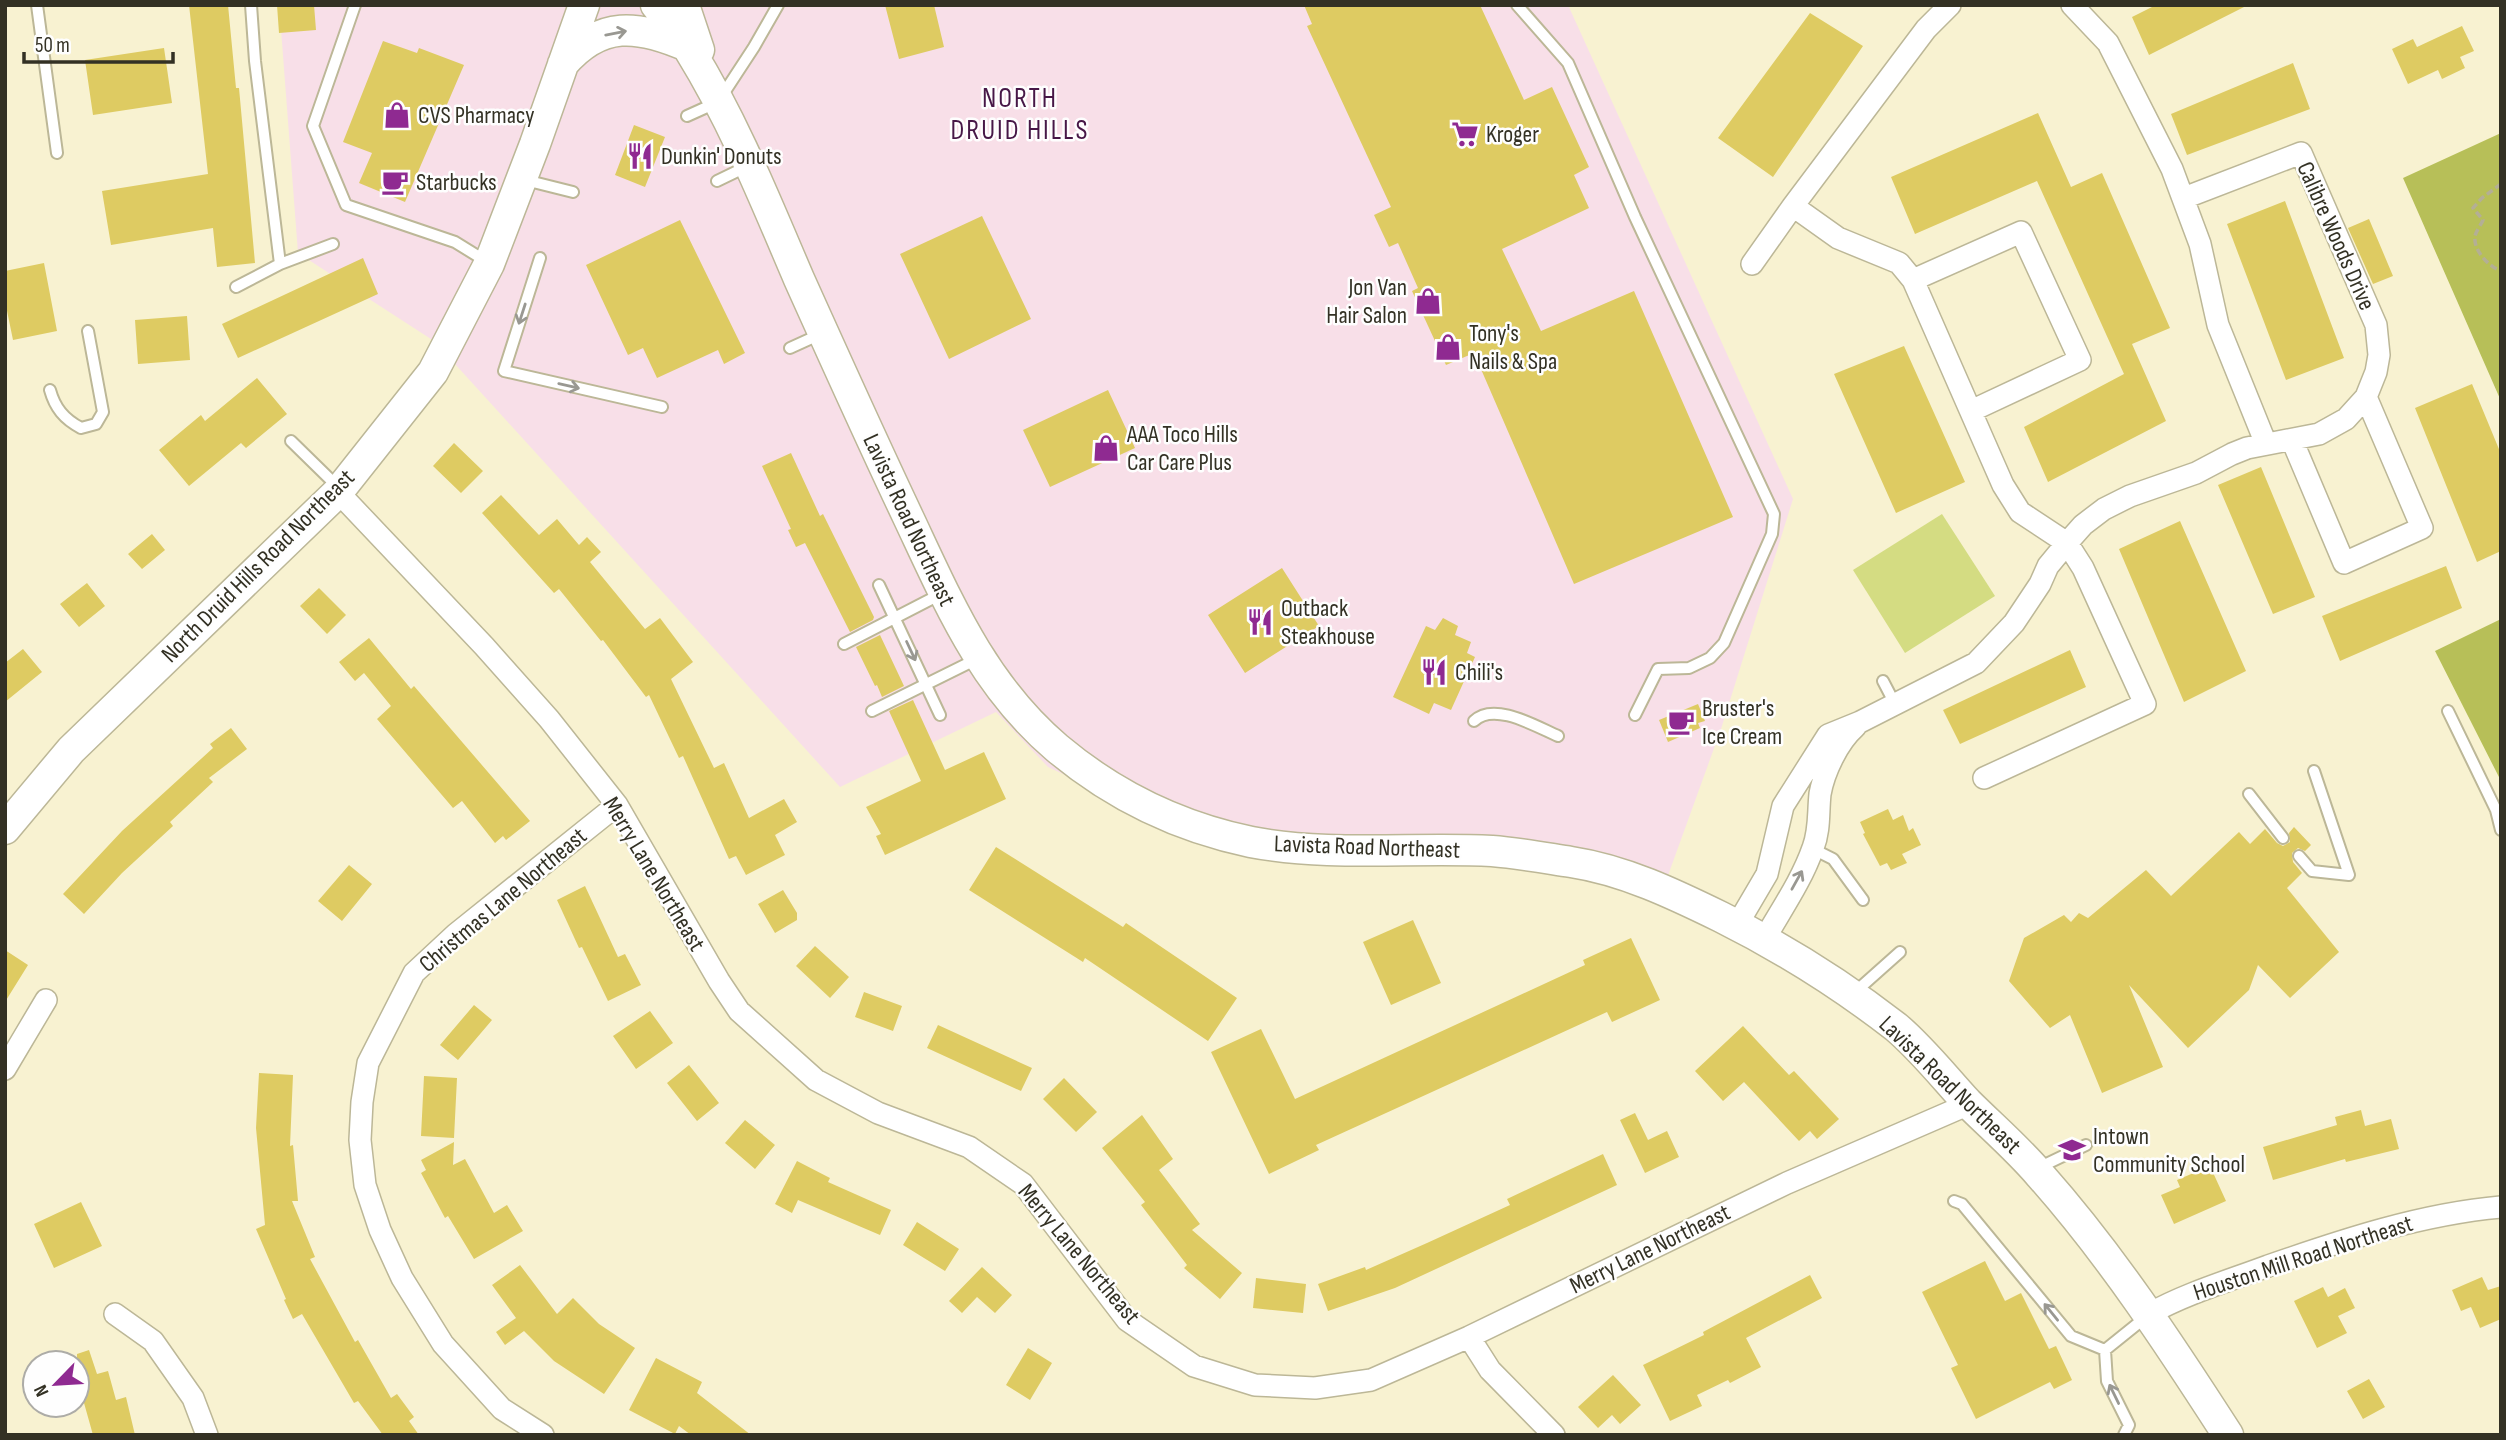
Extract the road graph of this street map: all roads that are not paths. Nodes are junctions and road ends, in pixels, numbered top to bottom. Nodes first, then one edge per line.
1 (37, 5) edge
2 (251, 5) edge
3 (355, 5) edge
4 (584, 5) edge
5 (656, 5) edge
6 (684, 5) edge
7 (778, 5) edge
8 (1517, 5) edge
9 (1950, 5) edge
10 (2080, 8) edge
11 (687, 46) junction
12 (561, 67) junction
13 (715, 94) junction
14 (687, 116) dead end
15 (57, 153) dead end
16 (748, 166) junction
17 (522, 179) junction
18 (717, 181) dead end
19 (573, 192) dead end
20 (2185, 198) junction
21 (1793, 206) junction
22 (333, 243) dead end
23 (540, 258) dead end
24 (280, 264) junction
25 (489, 264) junction
26 (1752, 264) dead end
27 (1913, 280) junction
28 (236, 287) dead end
29 (88, 331) dead end
30 (823, 333) junction
31 (790, 348) dead end
32 (50, 390) dead end
33 (2366, 397) junction
34 (663, 407) dead end
35 (1971, 411) junction
36 (2292, 440) junction
37 (291, 442) dead end
38 (2266, 444) junction
39 (339, 491) junction
40 (2067, 543) junction
41 (879, 585) dead end
42 (944, 593) junction
43 (895, 618) junction
44 (844, 644) dead end
45 (979, 658) junction
46 (1883, 681) dead end
47 (927, 684) junction
48 (1895, 704) junction
49 (872, 711) dead end
50 (2448, 711) dead end
51 (940, 715) dead end
52 (1635, 715) dead end
53 (1474, 721) dead end
54 (1860, 722) junction
55 (1558, 736) dead end
56 (2314, 771) dead end
57 (1984, 778) dead end
58 (2249, 794) dead end
59 (617, 805) junction
60 (7, 824) edge
61 (2501, 830) edge
62 (2283, 838) dead end
63 (1813, 849) junction
64 (2299, 856) dead end
65 (1863, 900) dead end
66 (1737, 925) junction
67 (1764, 940) junction
68 (1900, 952) dead end
69 (1852, 995) junction
70 (46, 1000) dead end
71 (5, 1069) edge
72 (1969, 1104) junction
73 (2086, 1145) dead end
74 (2036, 1170) junction
75 (1954, 1201) dead end
76 (2501, 1207) edge
77 (115, 1314) dead end
78 (2150, 1314) junction
79 (1469, 1337) junction
80 (2105, 1350) junction
81 (207, 1435) edge
82 (543, 1435) edge
83 (1553, 1435) edge
84 (2124, 1435) edge
85 (2228, 1435) edge

1 - 15 lane
2 - 24 lane
3 - 25 lane
4 - 12 main road, North Druid Hills Road Northeast
5 - 11 main road, Lavista Road Northeast
6 - 13 main road
7 - 13 lane
8 - 52 lane
9 - 21 street
10 - 20 street
12 -> 11 main road
11 - 13 main road, Lavista Road Northeast
12 - 17 main road, North Druid Hills Road Northeast
13 - 14 lane
13 - 16 main road, Lavista Road Northeast
16 - 18 lane
16 - 30 main road, Lavista Road Northeast
17 - 19 lane
17 - 25 main road, North Druid Hills Road Northeast
20 - 33 street, Calibre Woods Drive
20 - 38 street
21 - 26 street
21 - 27 street
22 - 24 lane
23 -> 34 lane
24 - 28 lane
25 - 39 main road, North Druid Hills Road Northeast
27 - 35 street
27 - 35 street
29 - 32 lane
30 - 31 lane
30 - 42 main road, Lavista Road Northeast
33 - 36 street, Calibre Woods Drive
33 - 36 street
35 - 40 street
36 - 38 street, Calibre Woods Drive
37 - 39 lane
38 - 40 street, Calibre Woods Drive
39 - 59 street, Merry Lane Northeast
39 - 60 main road, North Druid Hills Road Northeast
40 - 48 street, Calibre Woods Drive
40 - 57 street
41 - 43 lane
42 - 43 lane
42 - 45 main road, Lavista Road Northeast
43 - 44 lane
43 -> 47 lane
45 - 47 lane
45 - 66 main road, Lavista Road Northeast
46 - 48 lane
47 - 49 lane
47 - 51 lane
48 - 54 street, Calibre Woods Drive
50 - 61 lane
53 - 55 lane
54 - 63 street, Calibre Woods Drive
54 - 66 street, Calibre Woods Drive
56 - 64 lane
58 - 62 lane
59 - 79 street, Merry Lane Northeast
59 - 82 street, Christmas Lane Northeast
63 - 65 lane
67 -> 63 street, Calibre Woods Drive
66 - 67 main road, Lavista Road Northeast
67 - 69 main road, Lavista Road Northeast
68 - 69 lane
69 - 72 main road, Lavista Road Northeast
70 - 71 street
72 - 74 main road, Lavista Road Northeast
72 - 79 street, Merry Lane Northeast
73 - 74 lane
74 - 78 main road, Lavista Road Northeast
80 -> 75 lane
76 - 78 street, Houston Mill Road Northeast
77 - 81 street
78 - 80 lane
78 - 85 main road, Lavista Road Northeast
79 - 83 street
84 -> 80 lane

